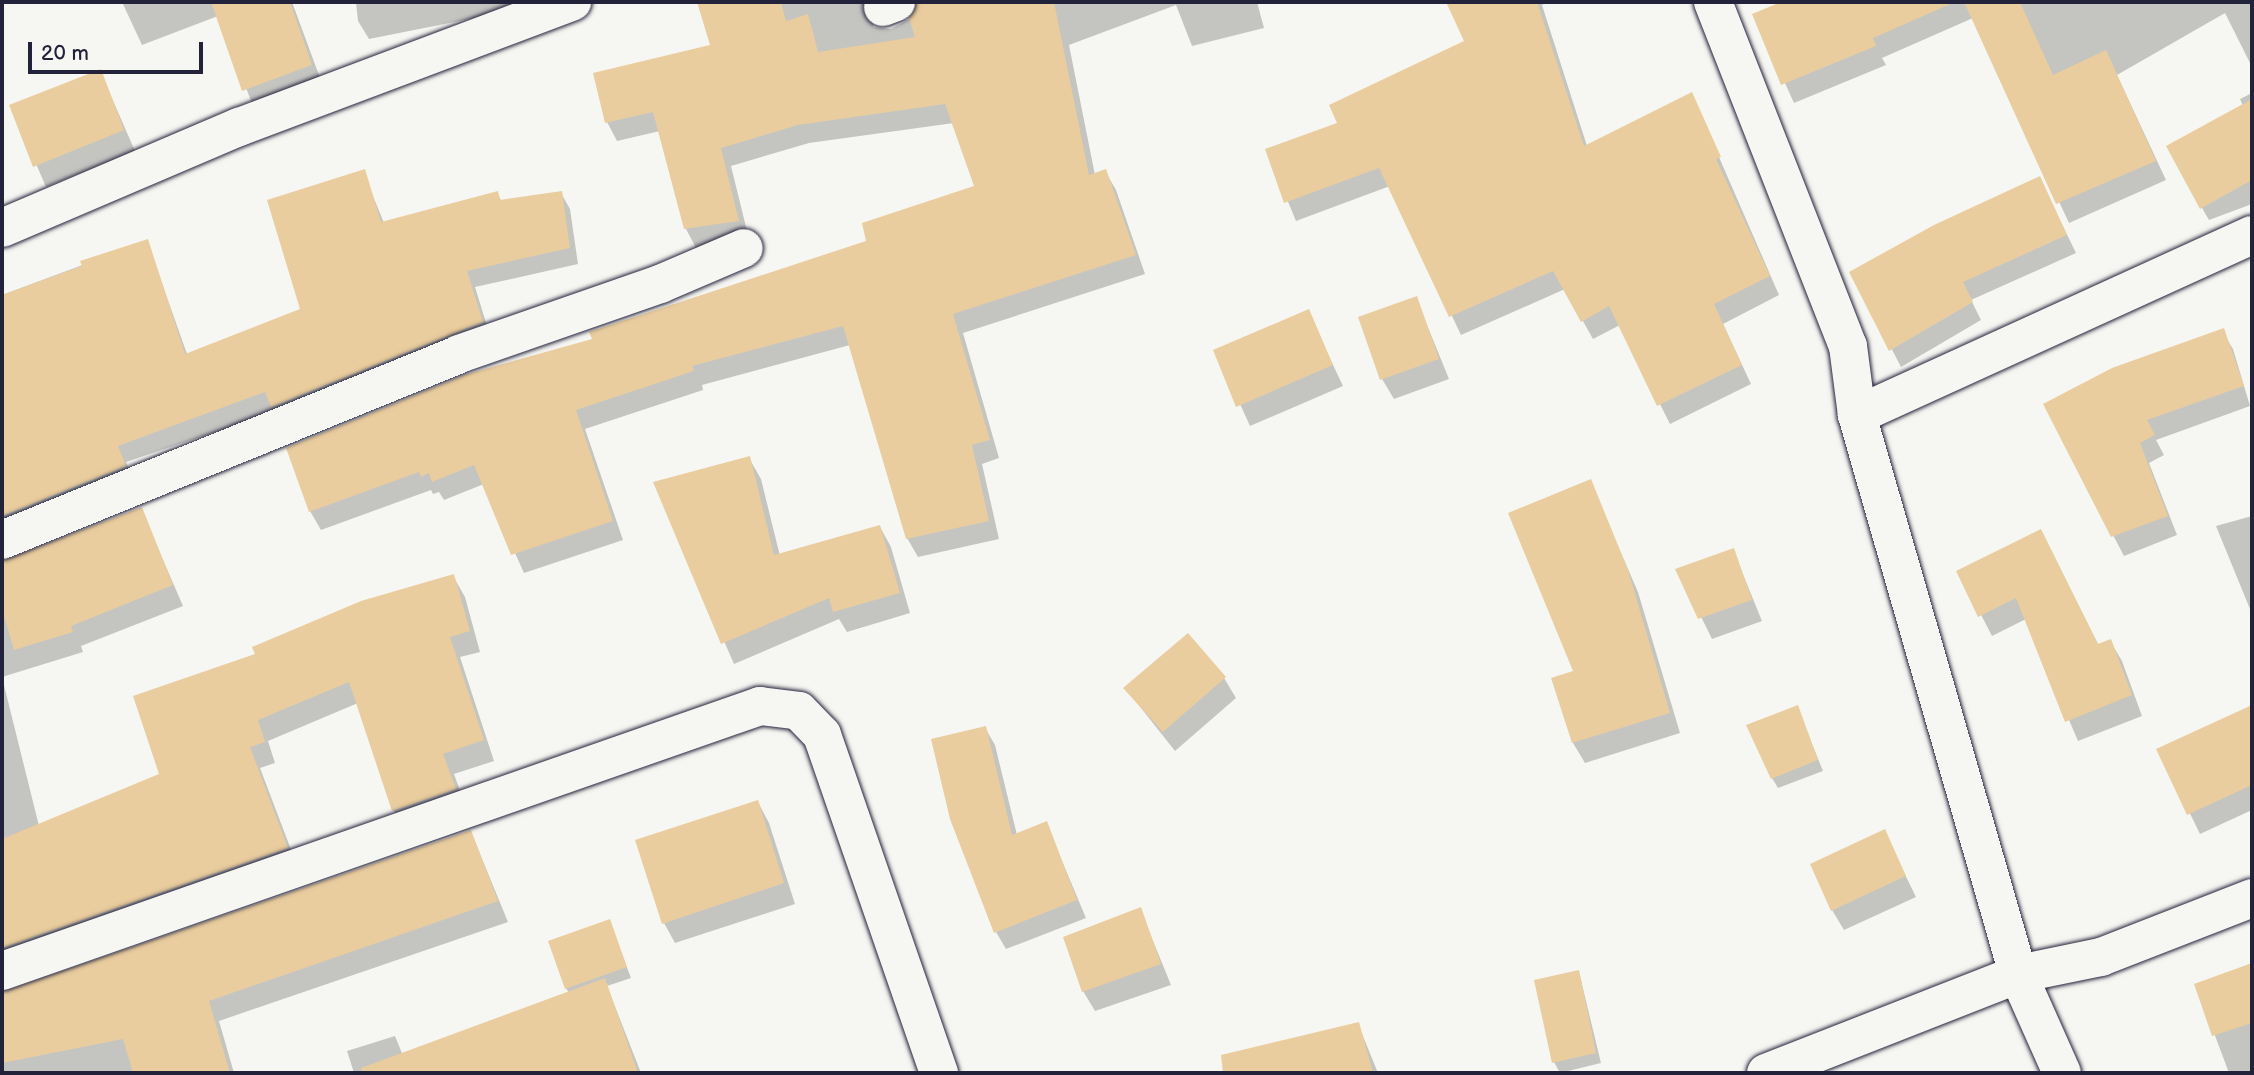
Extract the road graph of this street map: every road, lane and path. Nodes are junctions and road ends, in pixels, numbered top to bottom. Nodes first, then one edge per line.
1 (572, 2) edge
2 (1713, 2) edge
3 (2, 228) edge
4 (2252, 235) edge
5 (744, 248) dead end
6 (1857, 415) junction
7 (2, 540) edge
8 (2252, 898) edge
9 (2, 971) edge
10 (2018, 974) junction
11 (939, 1073) edge
12 (1766, 1073) edge
13 (2062, 1073) edge

1 - 3 street
2 - 6 street
4 - 6 street
5 - 7 street
6 - 10 street
8 - 10 street
9 - 11 street
10 - 12 street
10 - 13 street

